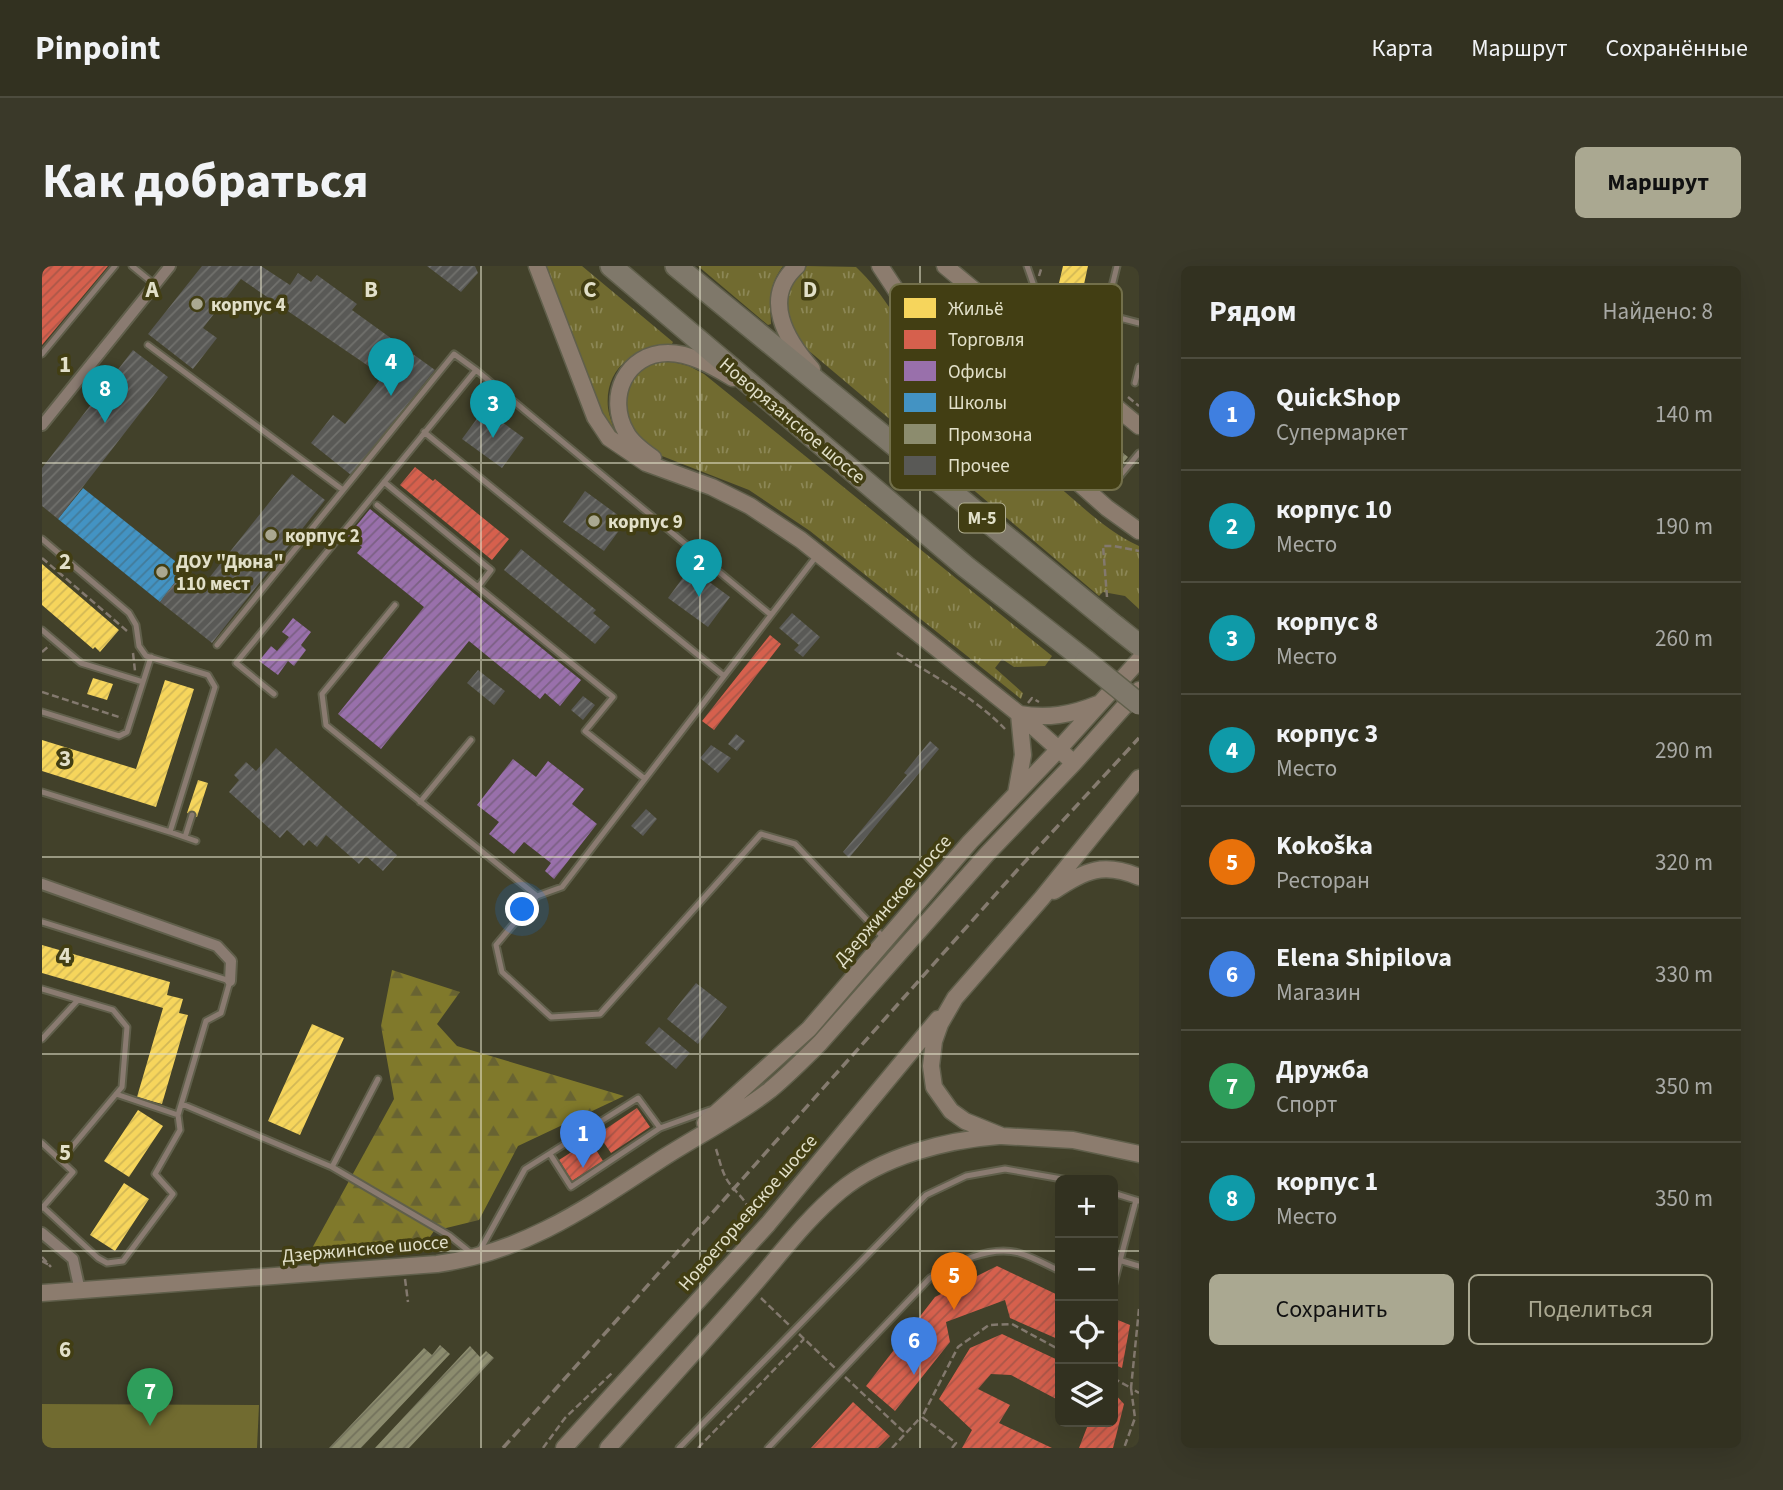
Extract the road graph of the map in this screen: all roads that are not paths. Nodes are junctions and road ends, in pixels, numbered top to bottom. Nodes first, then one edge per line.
1 (115, 266) edge
2 (132, 266) edge
3 (170, 266) edge
4 (537, 266) edge
5 (611, 266) edge
6 (676, 266) edge
7 (797, 266) edge
8 (869, 266) edge
9 (880, 266) edge
10 (945, 266) edge
11 (1027, 266) edge
12 (1117, 266) edge
13 (892, 283) joint
14 (967, 284) edge
15 (1033, 284) edge
16 (1113, 284) edge
17 (155, 285) junction
18 (148, 345) dead end
19 (42, 354) edge
20 (1139, 367) edge
21 (475, 370) junction
22 (1135, 383) dead end
23 (763, 394) junction
24 (849, 410) junction
25 (1122, 412) edge
26 (42, 425) edge
27 (1139, 426) edge
28 (424, 432) junction
29 (890, 442) edge
30 (1138, 458) edge
31 (1122, 471) edge
32 (678, 475) junction
33 (384, 482) junction
34 (343, 490) junction
35 (953, 490) edge
36 (1086, 490) edge
37 (377, 505) dead end
38 (1139, 531) edge
39 (42, 539) edge
40 (819, 553) junction
41 (478, 587) junction
42 (395, 605) dead end
43 (771, 615) junction
44 (42, 630) edge
45 (217, 645) dead end
46 (1139, 646) edge
47 (151, 657) junction
48 (1139, 660) edge
49 (724, 676) junction
50 (143, 682) junction
51 (1139, 690) edge
52 (274, 694) dead end
53 (1101, 703) junction
54 (1139, 704) edge
55 (1022, 710) junction
56 (42, 712) edge
57 (471, 740) dead end
58 (1058, 750) junction
59 (1074, 763) junction
60 (1139, 778) edge
61 (645, 779) junction
62 (42, 792) edge
63 (1015, 796) junction
64 (420, 802) junction
65 (192, 815) dead end
66 (170, 832) junction
67 (185, 837) junction
68 (196, 841) dead end
69 (1139, 877) edge
70 (42, 884) edge
71 (537, 896) junction
72 (1042, 898) junction
73 (42, 922) edge
74 (885, 939) junction
75 (230, 981) junction
76 (42, 989) edge
77 (955, 998) junction
78 (78, 1000) junction
79 (832, 1002) junction
80 (846, 1014) junction
81 (42, 1039) edge
82 (378, 1079) dead end
83 (116, 1094) junction
84 (182, 1104) junction
85 (726, 1105) junction
86 (178, 1115) junction
87 (660, 1128) junction
88 (1002, 1136) junction
89 (42, 1143) edge
90 (550, 1154) junction
91 (1139, 1154) edge
92 (666, 1156) junction
93 (61, 1160) junction
94 (332, 1167) junction
95 (1055, 1178) edge
96 (1118, 1194) edge
97 (1138, 1200) edge
98 (43, 1207) edge
99 (42, 1233) edge
100 (476, 1258) junction
101 (1122, 1261) junction
102 (1139, 1266) edge
103 (1055, 1269) edge
104 (1118, 1273) edge
105 (80, 1291) junction
106 (42, 1293) edge
107 (564, 1448) edge
108 (608, 1448) edge
109 (678, 1448) edge
110 (768, 1448) edge

1 - 19 lane
2 - 17 lane
3 - 17 street
4 - 32 main road, М-5
5 - 23 highway, Новорязанское шоссе / М-5
6 - 24 highway, М-5
7 - 24 main road, М-5
8 - 13 main road
9 - 13 main road
10 - 14 main road
11 - 15 lane
12 - 16 lane
17 - 26 street
18 - 34 lane
20 - 22 lane
21 - 28 lane
21 - 34 lane
21 - 43 lane
23 - 32 main road, М-5
23 - 54 highway, Новорязанское шоссе / М-5, bridge
24 - 29 highway, М-5, bridge
25 - 27 main road
28 - 33 lane
28 - 49 lane
30 - 31 lane
32 - 40 main road, М-5
33 - 41 lane
33 - 52 lane
34 - 45 lane
35 - 46 highway, М-5, bridge
36 - 38 main road
37 - 41 lane
39 - 47 lane
40 - 43 lane
40 - 55 main road, М-5
41 - 61 lane
42 - 64 lane
43 - 49 lane
44 - 50 lane
47 - 50 lane
47 - 66 lane
48 - 53 main road, Дзержинское шоссе
49 - 61 lane
50 - 56 lane
51 - 59 main road, Дзержинское шоссе
53 - 55 main road
53 - 58 main road, Дзержинское шоссе
55 - 58 main road, М-5
55 - 63 main road
57 - 64 lane
58 - 59 main road
58 - 63 main road, Дзержинское шоссе
59 - 80 main road, Дзержинское шоссе
60 - 72 main road
61 - 71 lane
62 - 66 lane
63 - 74 main road, Дзержинское шоссе
64 - 71 lane
65 - 67 lane
66 - 67 lane
67 - 68 lane
69 - 72 main road
70 - 75 street
71 - 74 lane
72 - 77 main road
73 - 75 lane
74 - 79 main road, Дзержинское шоссе
75 - 84 lane
76 - 78 lane
77 - 88 main road
77 - 107 main road, Новоегорьевское шоссе
78 - 81 lane
78 - 83 lane
79 - 80 main road
79 - 85 main road, Дзержинское шоссе
80 - 92 main road, Дзержинское шоссе
82 - 94 lane
83 - 86 lane
83 - 93 lane
84 - 86 lane
84 - 94 lane
85 - 87 lane
85 - 92 main road, Дзержинское шоссе
86 - 98 lane
87 - 90 lane
87 - 90 lane
88 - 91 main road
88 - 108 main road
89 - 93 lane
90 - 100 lane
92 - 100 main road, Дзержинское шоссе
93 - 98 lane
94 - 100 lane
95 - 109 lane
96 - 97 lane
97 - 101 lane
99 - 105 street
100 - 105 main road, Дзержинское шоссе
101 - 102 lane
101 - 104 lane
103 - 110 lane
105 - 106 main road, Дзержинское шоссе

